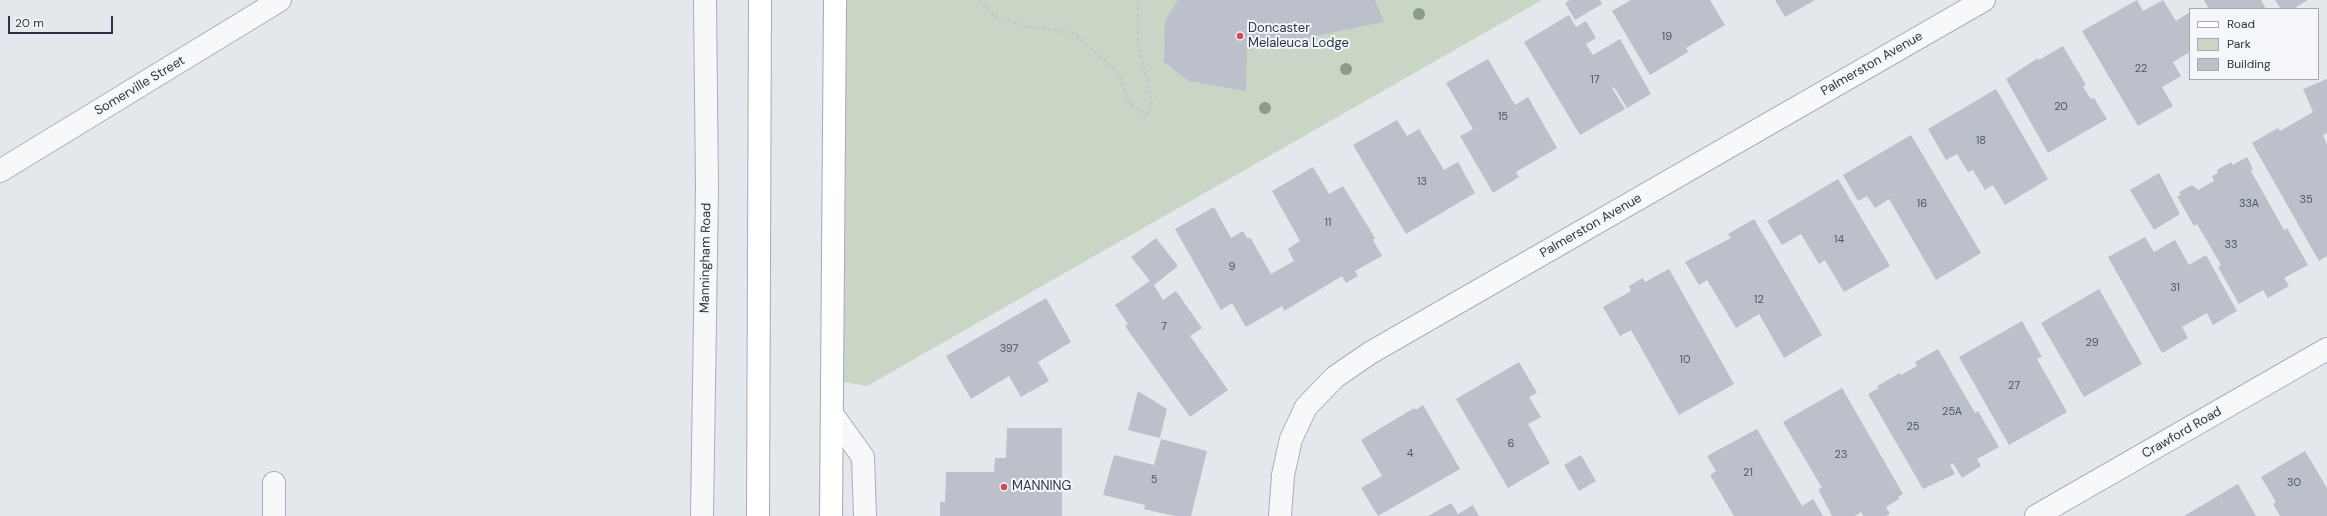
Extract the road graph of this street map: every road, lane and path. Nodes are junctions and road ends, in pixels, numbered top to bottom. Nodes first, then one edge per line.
1 (280, 0) edge
2 (705, 0) edge
3 (760, 0) edge
4 (835, 0) edge
5 (979, 0) edge
6 (1140, 0) edge
7 (1984, 0) edge
8 (0, 171) edge
9 (2326, 351) edge
10 (832, 414) junction
11 (274, 483) dead end
12 (274, 516) edge
13 (702, 516) edge
14 (758, 516) edge
15 (831, 516) edge
16 (865, 516) edge
17 (1280, 516) edge
18 (2036, 516) edge

1 - 8 street, Somerville Street
2 - 13 street, Manningham Road
3 - 14 main road
4 - 10 main road
5 - 6 path
7 - 17 street, Palmerston Avenue
9 - 18 street, Crawford Road
10 - 15 main road
10 - 16 street
11 - 12 street

